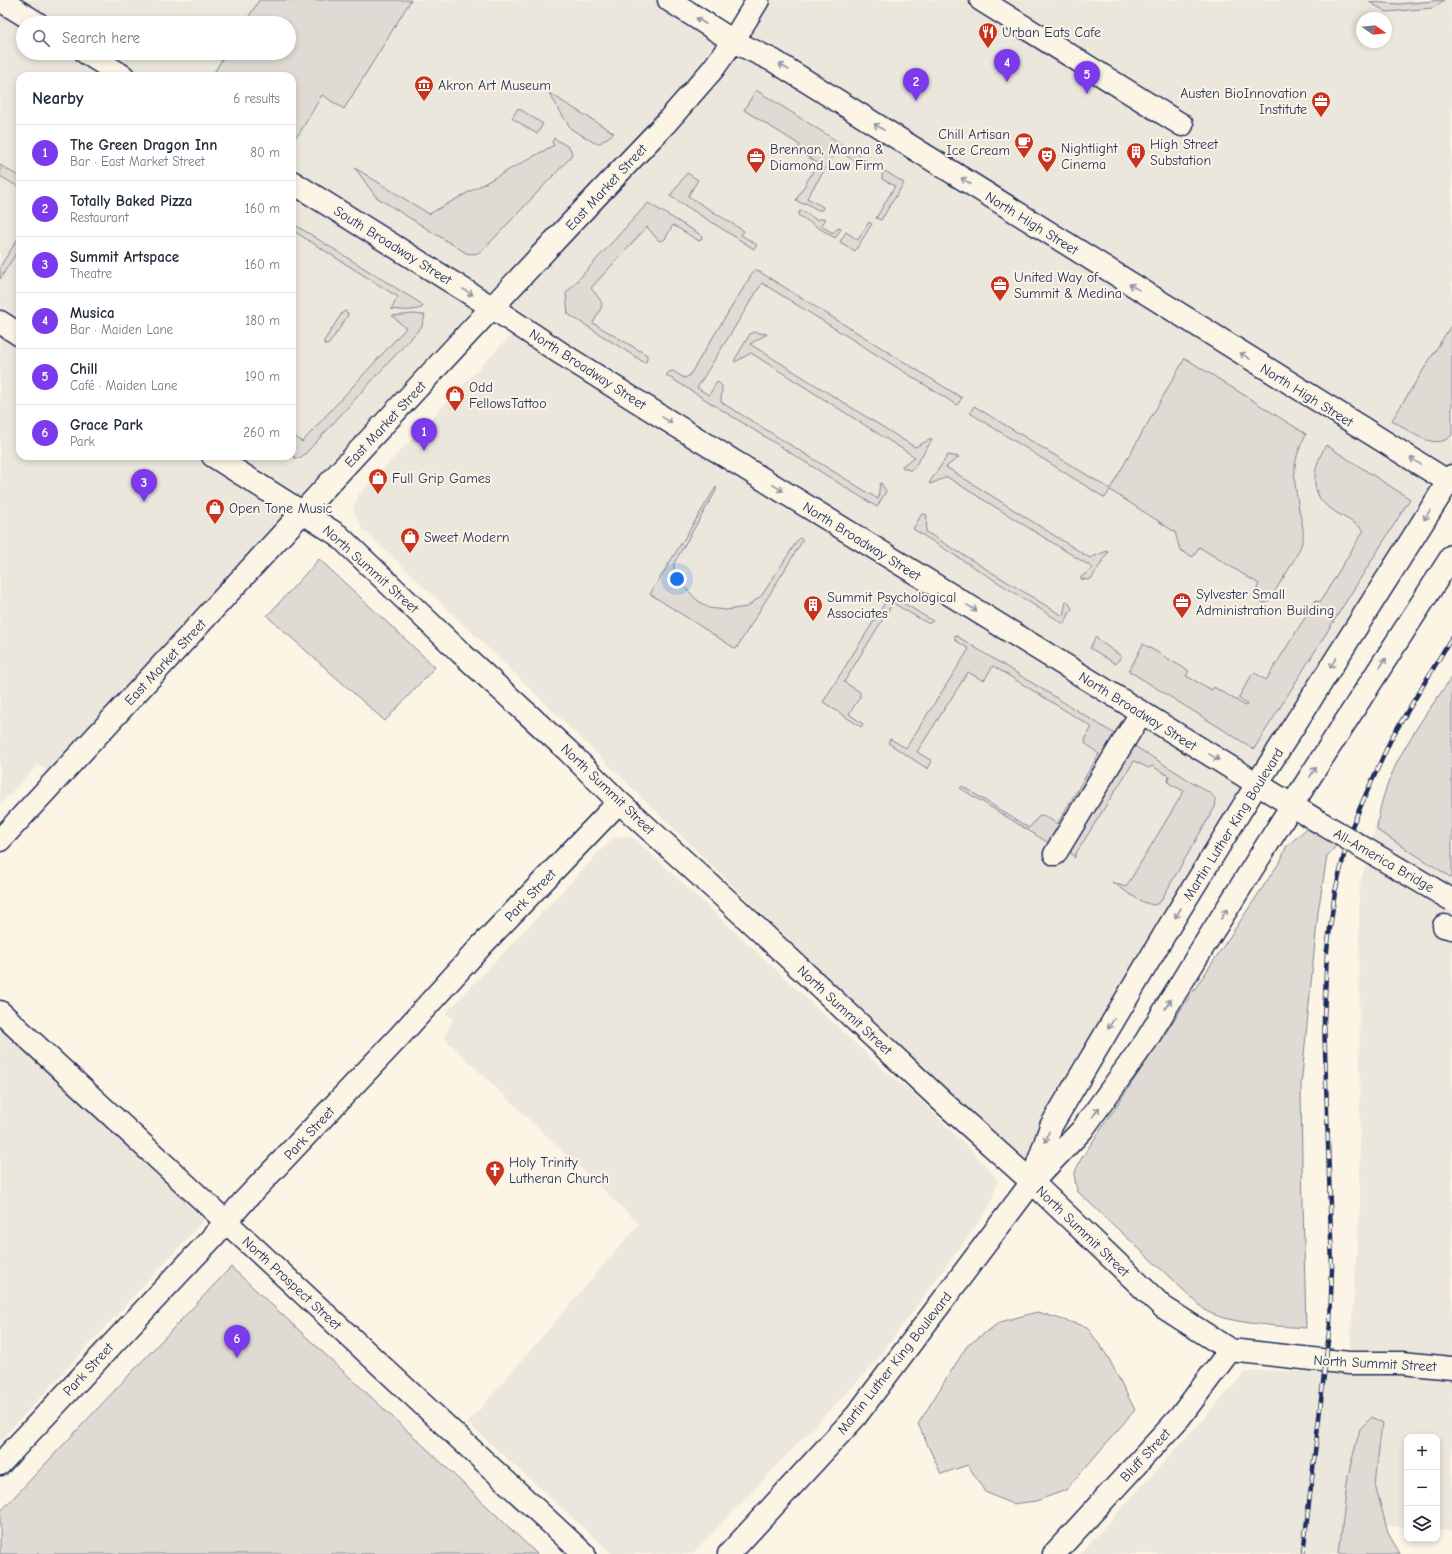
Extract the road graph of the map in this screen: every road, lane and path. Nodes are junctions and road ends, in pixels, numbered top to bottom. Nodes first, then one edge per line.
1 (0, 0) edge
2 (669, 0) edge
3 (758, 0) edge
4 (981, 0) edge
5 (26, 16) edge
6 (733, 41) junction
7 (97, 60) edge
8 (117, 72) edge
9 (1182, 125) dead end
10 (296, 184) edge
11 (494, 308) junction
12 (0, 322) edge
13 (16, 332) edge
14 (219, 460) edge
15 (1451, 481) edge
16 (303, 512) junction
17 (1452, 556) edge
18 (1141, 712) junction
19 (1257, 784) junction
20 (619, 802) junction
21 (1292, 805) junction
22 (1316, 820) joint
23 (0, 840) edge
24 (1055, 854) dead end
25 (1452, 900) edge
26 (0, 1012) edge
27 (1032, 1182) junction
28 (226, 1222) junction
29 (1230, 1350) junction
30 (1452, 1368) edge
31 (0, 1464) edge
32 (584, 1554) edge
33 (729, 1554) edge
34 (1054, 1554) edge

1 - 5 main road
6 -> 2 main road, North High Street
3 - 6 main road, East Market Street
4 - 9 main road
6 - 11 main road, East Market Street
15 -> 6 main road, North High Street
7 - 8 main road
10 -> 11 main road, South Broadway Street
11 - 16 main road, East Market Street
11 -> 18 main road, North Broadway Street
12 - 13 main road
14 - 16 main road, North Summit Street
15 -> 19 main road, Martin Luther King Boulevard
16 - 20 main road, North Summit Street
16 - 23 main road, East Market Street
21 -> 17 main road, Martin Luther King Boulevard
18 -> 19 main road, North Broadway Street
18 - 24 main road
19 - 21 main road, North Broadway Street
19 -> 27 main road, Martin Luther King Boulevard
20 - 27 main road, North Summit Street
20 - 28 main road, Park Street
21 - 22 main road, North Broadway Street
27 -> 21 main road, Martin Luther King Boulevard
22 - 25 main road, All-America Bridge, bridge
26 - 28 main road, North Prospect Street
27 - 29 main road, North Summit Street
27 - 33 main road, Martin Luther King Boulevard
28 - 31 main road, Park Street
28 - 32 main road, North Prospect Street
29 - 30 main road, North Summit Street
29 - 34 main road, Bluff Street

